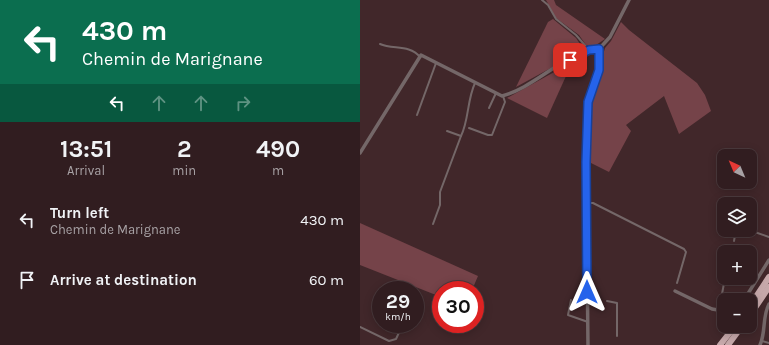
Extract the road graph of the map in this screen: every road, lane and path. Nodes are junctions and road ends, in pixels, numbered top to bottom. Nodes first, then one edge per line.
1 (542, 0) edge
2 (629, 0) edge
3 (380, 44) dead end
4 (599, 49) junction
5 (589, 50) junction
6 (420, 56) junction
7 (436, 62) junction
8 (475, 82) junction
9 (496, 93) junction
10 (502, 96) junction
11 (490, 108) dead end
12 (417, 114) dead end
13 (469, 128) dead end
14 (447, 131) dead end
15 (461, 136) junction
16 (360, 153) edge
17 (587, 203) junction
18 (432, 224) dead end
19 (757, 233) edge
20 (735, 237) edge
21 (769, 237) edge
22 (734, 241) dead end
23 (769, 260) edge
24 (769, 277) edge
25 (677, 283) dead end
26 (769, 288) edge
27 (675, 291) dead end
28 (748, 293) edge
29 (757, 295) edge
30 (570, 300) dead end
31 (607, 301) dead end
32 (769, 304) edge
33 (757, 305) edge
34 (717, 310) edge
35 (588, 322) junction
36 (360, 327) edge
37 (372, 333) edge
38 (372, 333) edge
39 (399, 333) edge
40 (730, 333) edge
41 (737, 333) edge
42 (617, 336) dead end
43 (761, 343) edge
44 (769, 343) edge
45 (588, 345) edge
46 (720, 345) edge
47 (728, 345) edge

1 - 5 lane
2 - 4 street
3 - 6 lane
4 - 5 street
4 - 17 street
5 - 10 street
6 - 7 street
6 - 16 street
7 - 8 street
7 - 12 lane
8 - 9 street
8 - 15 lane
9 - 10 street
9 - 11 lane
10 - 13 lane
14 - 15 lane
15 - 18 lane
17 - 25 lane
17 - 35 street
19 - 21 lane
20 - 22 lane
23 - 28 street
24 - 29 highway
26 - 33 highway
27 - 34 street
30 - 35 lane
31 - 42 lane
32 - 43 street
35 - 45 street
36 - 38 lane
37 - 39 lane
40 - 46 highway
41 - 47 highway
43 - 44 lane

